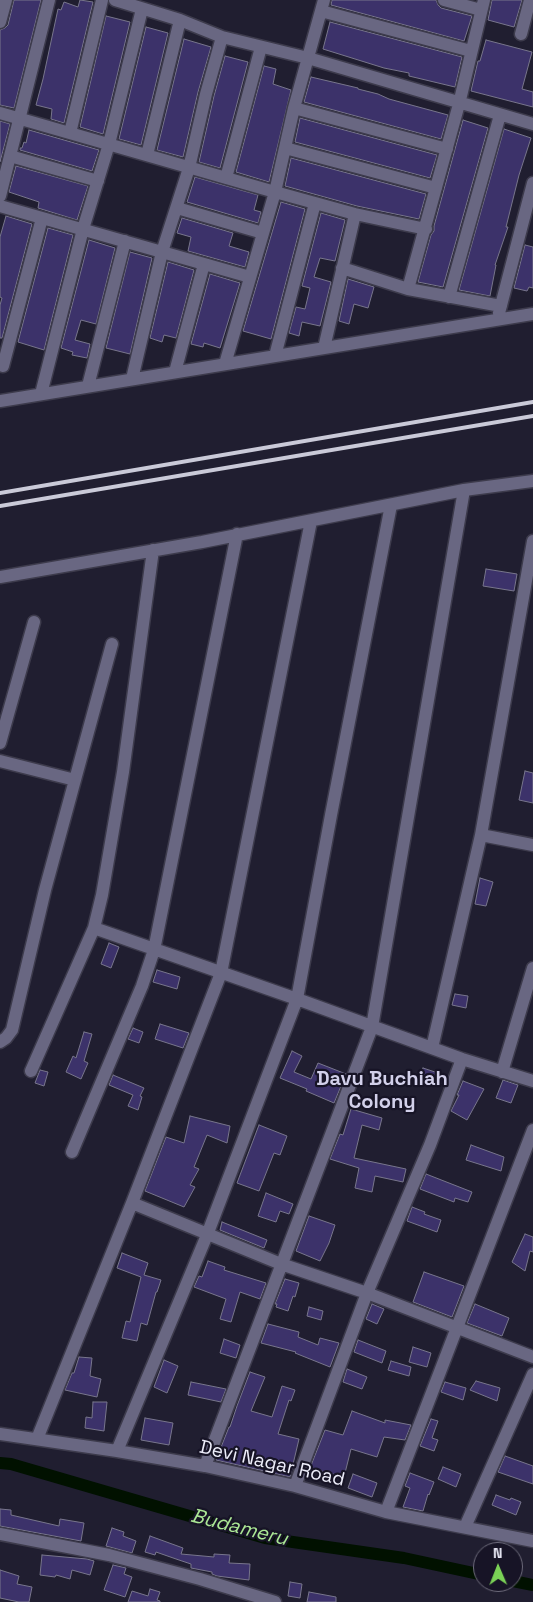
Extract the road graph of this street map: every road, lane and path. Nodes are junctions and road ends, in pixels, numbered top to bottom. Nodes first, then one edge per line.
1 (6, 0) edge
2 (49, 0) edge
3 (102, 0) edge
4 (116, 0) edge
5 (444, 0) edge
6 (530, 0) edge
7 (483, 5) edge
8 (323, 6) edge
9 (142, 9) junction
10 (180, 20) junction
11 (0, 22) edge
12 (521, 34) dead end
13 (222, 37) junction
14 (261, 47) junction
15 (471, 51) junction
16 (308, 58) junction
17 (459, 104) junction
18 (294, 108) junction
19 (0, 113) edge
20 (500, 115) junction
21 (20, 119) junction
22 (533, 124) edge
23 (70, 133) junction
24 (109, 144) junction
25 (285, 148) junction
26 (447, 149) junction
27 (147, 155) junction
28 (10, 156) junction
29 (189, 168) junction
30 (226, 178) junction
31 (98, 181) junction
32 (533, 182) edge
33 (436, 188) junction
34 (275, 192) junction
35 (0, 196) edge
36 (315, 203) junction
37 (0, 206) edge
38 (177, 208) junction
39 (355, 214) junction
40 (42, 218) junction
41 (83, 229) junction
42 (426, 229) junction
43 (263, 233) junction
44 (125, 242) junction
45 (162, 252) junction
46 (204, 264) junction
47 (342, 268) junction
48 (250, 277) junction
49 (408, 289) junction
50 (449, 297) junction
51 (501, 306) junction
52 (533, 314) edge
53 (497, 319) junction
54 (324, 348) junction
55 (275, 356) junction
56 (225, 364) junction
57 (3, 366) dead end
58 (176, 372) junction
59 (132, 379) junction
60 (88, 386) junction
61 (41, 394) junction
62 (0, 400) edge
63 (533, 480) edge
64 (464, 490) junction
65 (391, 505) junction
66 (311, 521) junction
67 (237, 534) junction
68 (533, 541) edge
69 (153, 550) junction
70 (0, 577) edge
71 (34, 622) dead end
72 (112, 644) dead end
73 (0, 743) edge
74 (0, 761) edge
75 (75, 780) junction
76 (481, 835) junction
77 (533, 845) edge
78 (94, 928) junction
79 (154, 950) junction
80 (533, 968) edge
81 (221, 973) junction
82 (298, 998) junction
83 (372, 1027) junction
84 (0, 1042) edge
85 (432, 1048) junction
86 (462, 1059) junction
87 (32, 1071) dead end
88 (502, 1072) junction
89 (533, 1081) edge
90 (533, 1130) edge
91 (72, 1152) dead end
92 (132, 1204) junction
93 (208, 1235) junction
94 (281, 1264) junction
95 (367, 1293) junction
96 (458, 1328) junction
97 (533, 1357) edge
98 (533, 1374) edge
99 (0, 1434) edge
100 (38, 1439) junction
101 (117, 1451) junction
102 (205, 1466) junction
103 (295, 1486) junction
104 (386, 1512) junction
105 (465, 1527) junction
106 (0, 1534) edge
107 (533, 1541) edge
108 (275, 1602) edge

1 - 11 street
2 - 21 street
3 - 23 street
4 - 9 street
5 - 7 street
6 - 12 street
7 - 15 street
8 - 15 street
8 - 16 street
9 - 10 street
9 - 24 street
10 - 13 street
10 - 27 street
13 - 14 street
13 - 29 street
14 - 16 street
14 - 30 street
15 - 17 street
16 - 17 street
16 - 18 street
17 - 20 street
17 - 26 street
18 - 25 street
18 - 26 street
19 - 21 street
20 - 22 street
20 - 50 street
21 - 23 street
21 - 28 street
23 - 24 street
24 - 27 street
24 - 31 street
25 - 33 street
25 - 34 street
26 - 33 street
27 - 29 street
28 - 31 street
28 - 35 street
29 - 30 street
29 - 38 street
30 - 34 street
31 - 41 street
32 - 51 street
33 - 42 street
34 - 36 street
34 - 43 street
36 - 39 street
36 - 55 street
37 - 40 street
38 - 43 street
38 - 45 street
39 - 42 street
39 - 47 street
40 - 41 street
40 - 57 street
41 - 44 street
41 - 61 street
42 - 49 street
43 - 48 street
44 - 45 street
44 - 60 street
45 - 46 street
45 - 59 street
46 - 48 street
46 - 58 street
47 - 49 street
47 - 54 street
48 - 56 street
49 - 50 street
50 - 51 street
51 - 53 street
52 - 53 street
53 - 54 street
54 - 55 street
55 - 56 street
56 - 58 street
58 - 59 street
59 - 60 street
60 - 61 street
61 - 62 street
63 - 64 street
64 - 65 street
64 - 83 street
65 - 66 street
65 - 82 street
66 - 67 street
66 - 81 street
67 - 69 street
67 - 79 street
68 - 76 street
69 - 70 street
69 - 78 street
71 - 73 street
72 - 75 street
74 - 75 street
75 - 84 street
76 - 77 street
76 - 85 street
78 - 79 street
78 - 87 street
79 - 81 street
79 - 91 street
80 - 88 street
81 - 82 street
81 - 92 street
82 - 83 street
82 - 93 street
83 - 85 street
83 - 94 street
85 - 86 street
86 - 88 street
86 - 95 street
88 - 89 street
90 - 96 street
92 - 93 street
92 - 100 street
93 - 94 street
93 - 101 street
94 - 95 street
94 - 102 street
95 - 96 street
95 - 103 street
96 - 97 street
96 - 104 street
98 - 105 street
99 - 100 street, Devi Nagar Road
100 - 101 street, Devi Nagar Road
101 - 102 street, Devi Nagar Road
102 - 103 street, Devi Nagar Road
103 - 104 street, Devi Nagar Road
104 - 105 street, Devi Nagar Road
105 - 107 street, Devi Nagar Road
106 - 108 street

